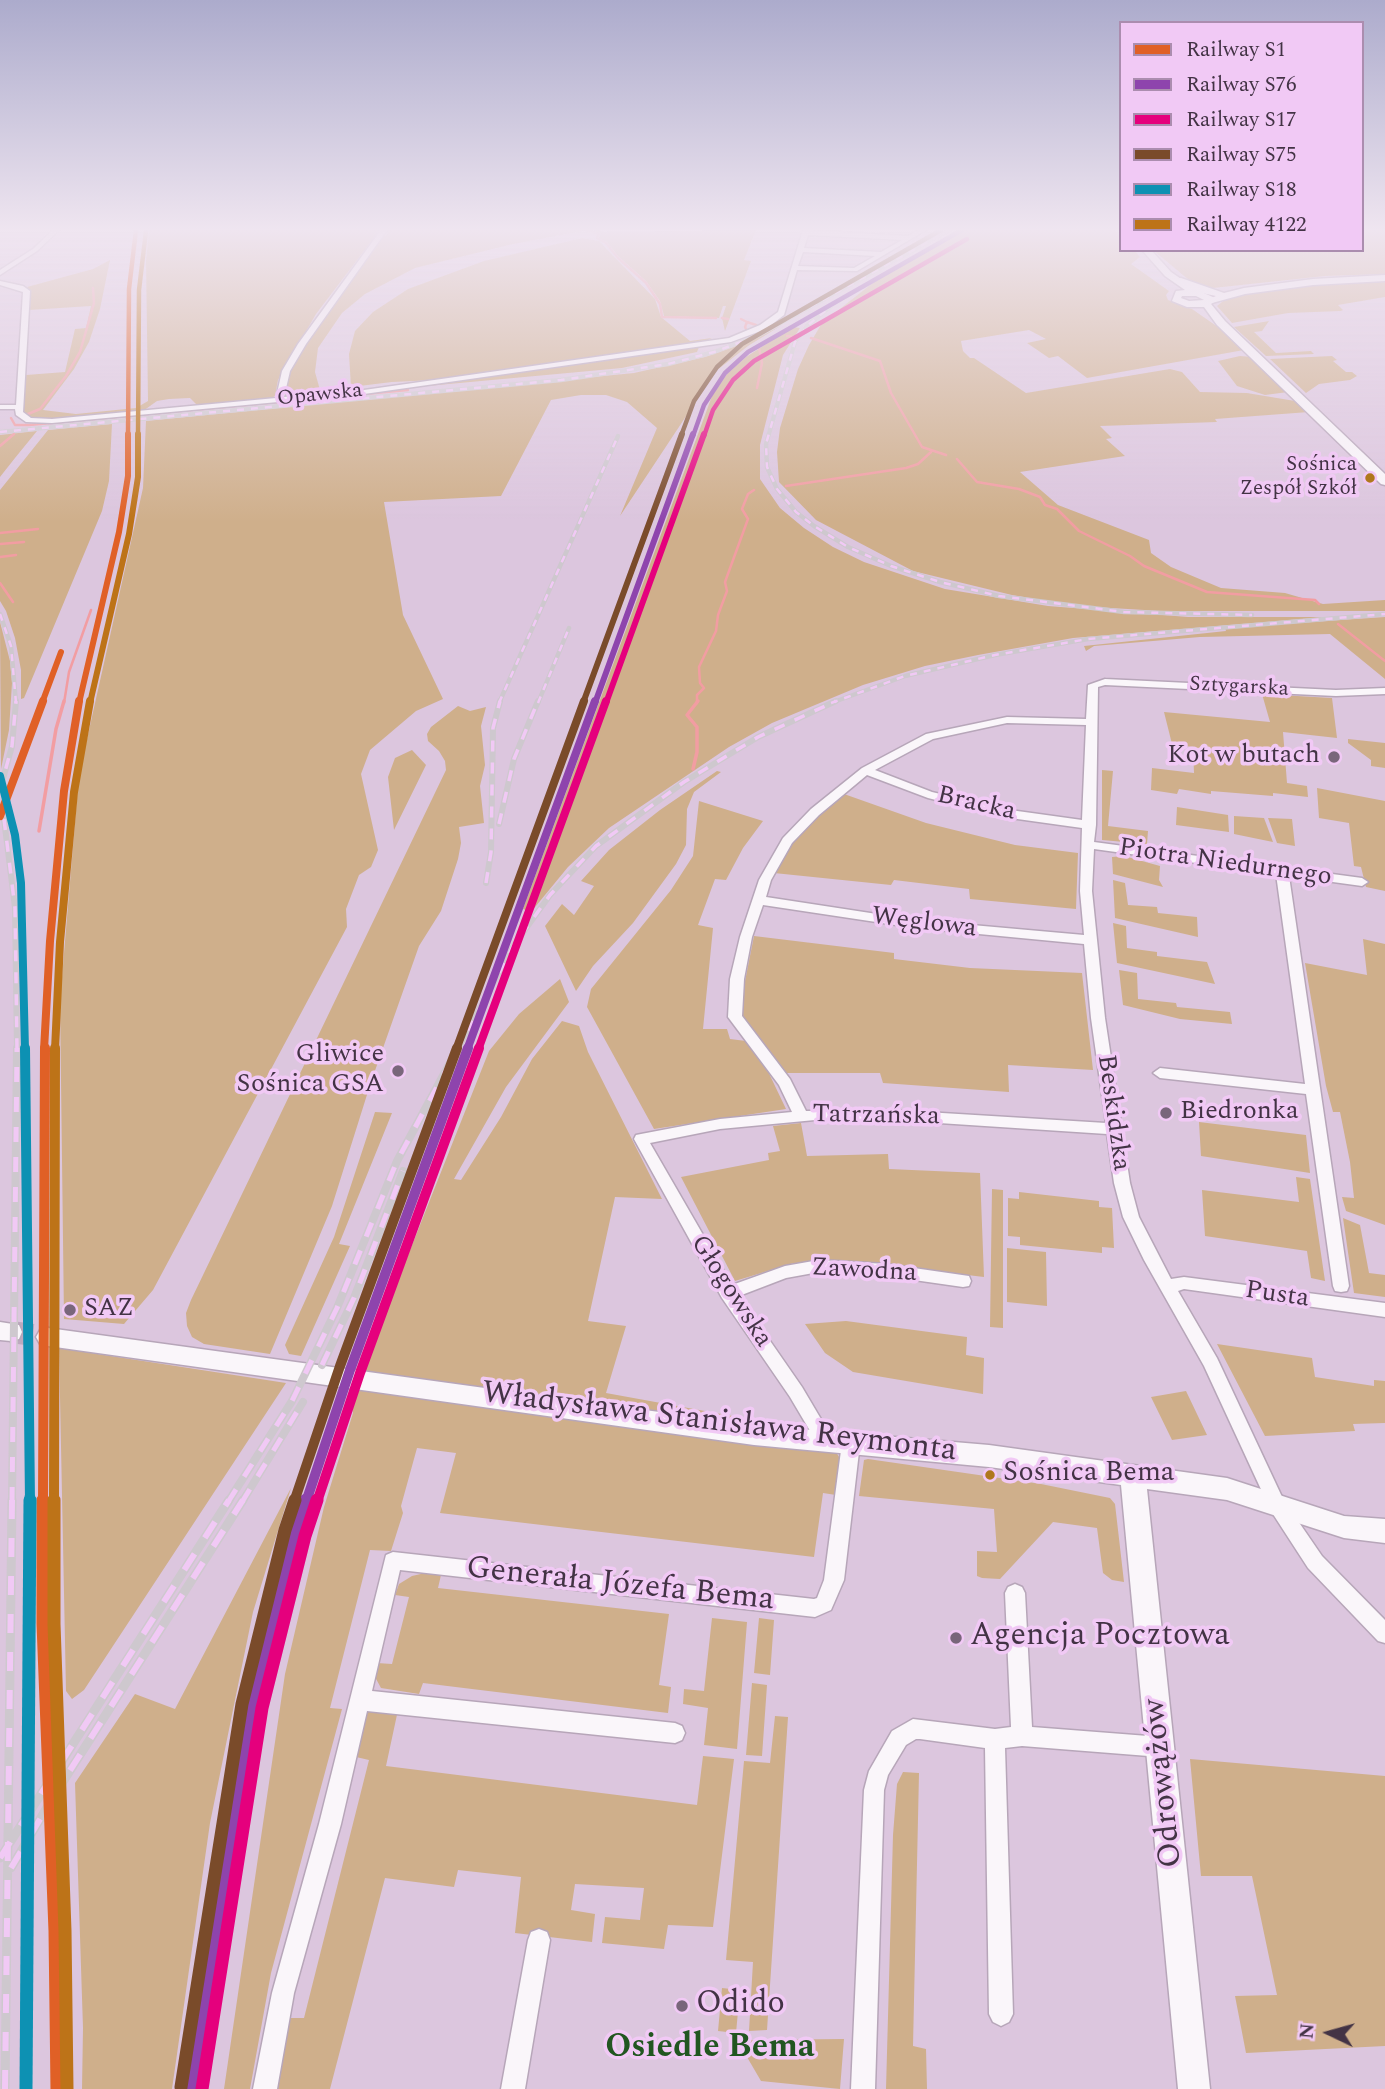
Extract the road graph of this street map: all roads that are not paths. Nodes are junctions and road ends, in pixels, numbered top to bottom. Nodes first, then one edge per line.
1 (25, 327) edge
2 (314, 327) edge
3 (762, 327) edge
4 (1226, 327) edge
5 (279, 400) junction
6 (0, 407) edge
7 (20, 407) junction
8 (1385, 481) edge
9 (1093, 685) joint
10 (1385, 691) edge
11 (1092, 722) junction
12 (866, 770) junction
13 (1090, 825) junction
14 (1089, 845) junction
15 (1282, 872) junction
16 (1362, 882) dead end
17 (758, 900) junction
18 (1090, 940) junction
19 (1160, 1073) dead end
20 (1313, 1090) junction
21 (801, 1116) junction
22 (1114, 1129) junction
23 (641, 1139) joint
24 (963, 1281) dead end
25 (1168, 1286) junction
26 (1341, 1286) dead end
27 (728, 1293) junction
28 (1385, 1311) edge
29 (48, 1337) tunnel mouth
30 (825, 1441) junction
31 (851, 1443) junction
32 (1133, 1476) junction
33 (1277, 1505) junction
34 (1385, 1531) edge
35 (1015, 1592) dead end
36 (1385, 1634) edge
37 (360, 1700) junction
38 (674, 1733) dead end
39 (1021, 1736) junction
40 (995, 1740) junction
41 (1161, 1747) junction
42 (539, 1940) dead end
43 (1001, 2014) dead end
44 (265, 2089) edge
45 (513, 2089) edge
46 (863, 2089) edge
47 (1194, 2089) edge

1 - 7 street
2 - 5 street
3 - 5 street, Opawska
4 - 8 street
5 - 7 street, Opawska
6 - 7 street, Opawska
9 - 10 street, Sztygarska
9 - 11 street, Beskidzka
11 - 12 street
11 - 13 street, Beskidzka
12 - 13 street, Bracka
12 - 17 street
13 - 14 street, Beskidzka
14 - 15 street, Piotra Niedurnego
14 - 18 street, Beskidzka
15 - 16 street, Piotra Niedurnego
15 - 20 street
17 - 18 street, Węglowa
17 - 21 street
18 - 22 street, Beskidzka
19 - 20 street
20 - 26 street
21 - 22 street, Tatrzańska
21 - 23 street, Tatrzańska
22 - 25 street, Beskidzka
23 - 27 street, Głogowska
24 - 27 street, Zawodna
25 - 28 street, Pusta
25 - 33 street, Beskidzka
27 - 30 street, Głogowska
29 - 30 street, Władysława Stanisława Reymonta
30 - 31 street, Władysława Stanisława Reymonta
31 - 32 street, Władysława Stanisława Reymonta
31 - 37 street, Generała Józefa Bema
32 - 33 street, Władysława Stanisława Reymonta
32 - 41 street, Odrowążów
33 - 34 street, Władysława Stanisława Reymonta
33 - 36 street, Beskidzka
35 - 39 street
37 - 38 street
37 - 44 street, Generała Józefa Bema
39 - 40 street
39 - 41 street
40 - 43 street
40 - 46 street
41 - 47 street, Odrowążów
42 - 45 street

